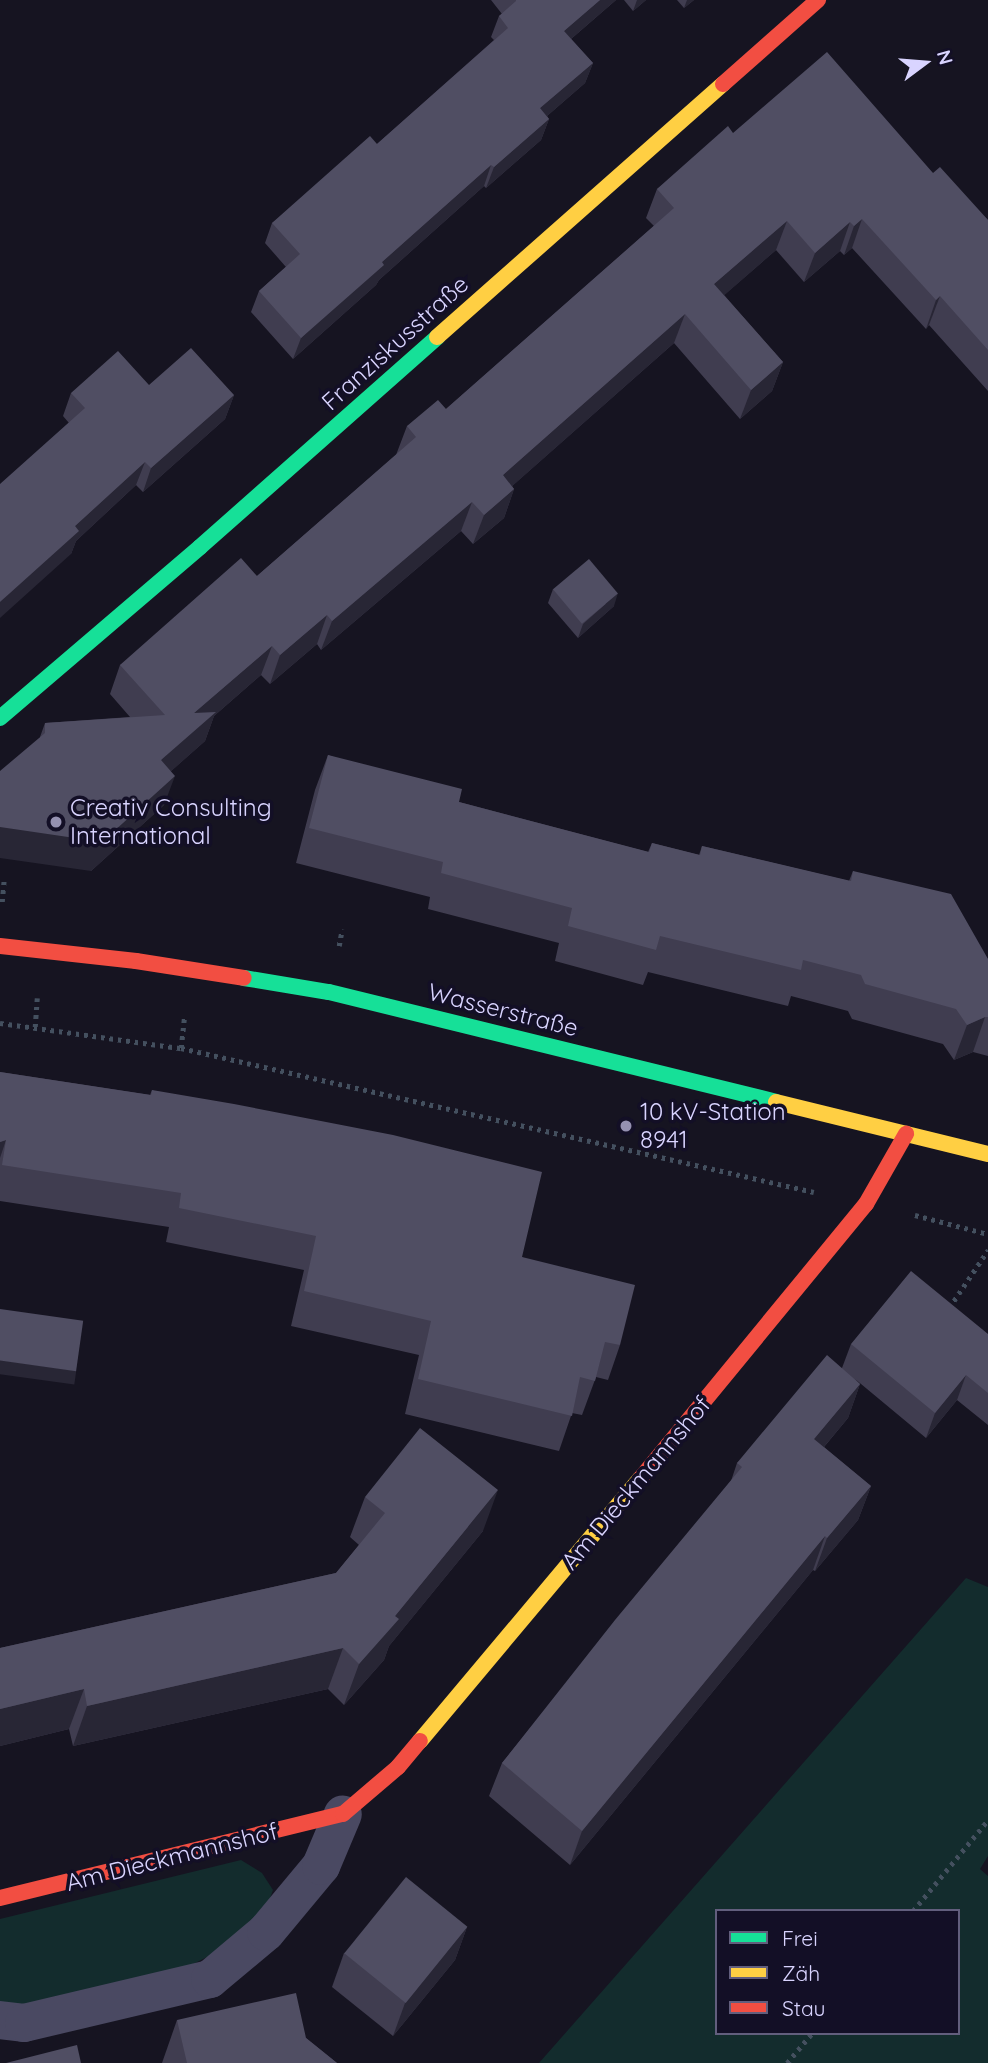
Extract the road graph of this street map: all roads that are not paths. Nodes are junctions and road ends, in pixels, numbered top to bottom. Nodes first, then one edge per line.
1 (818, 0) edge
2 (0, 718) edge
3 (0, 946) edge
4 (906, 1134) junction
5 (988, 1154) edge
6 (343, 1814) junction
7 (0, 1898) edge
8 (0, 2020) edge

1 - 2 street, Franziskusstraße
3 - 4 street, Wasserstraße
4 - 5 street, Wasserstraße
4 - 6 street, Am Dieckmannshof
6 - 7 street, Am Dieckmannshof
6 - 8 street, Am Dieckmannshof

